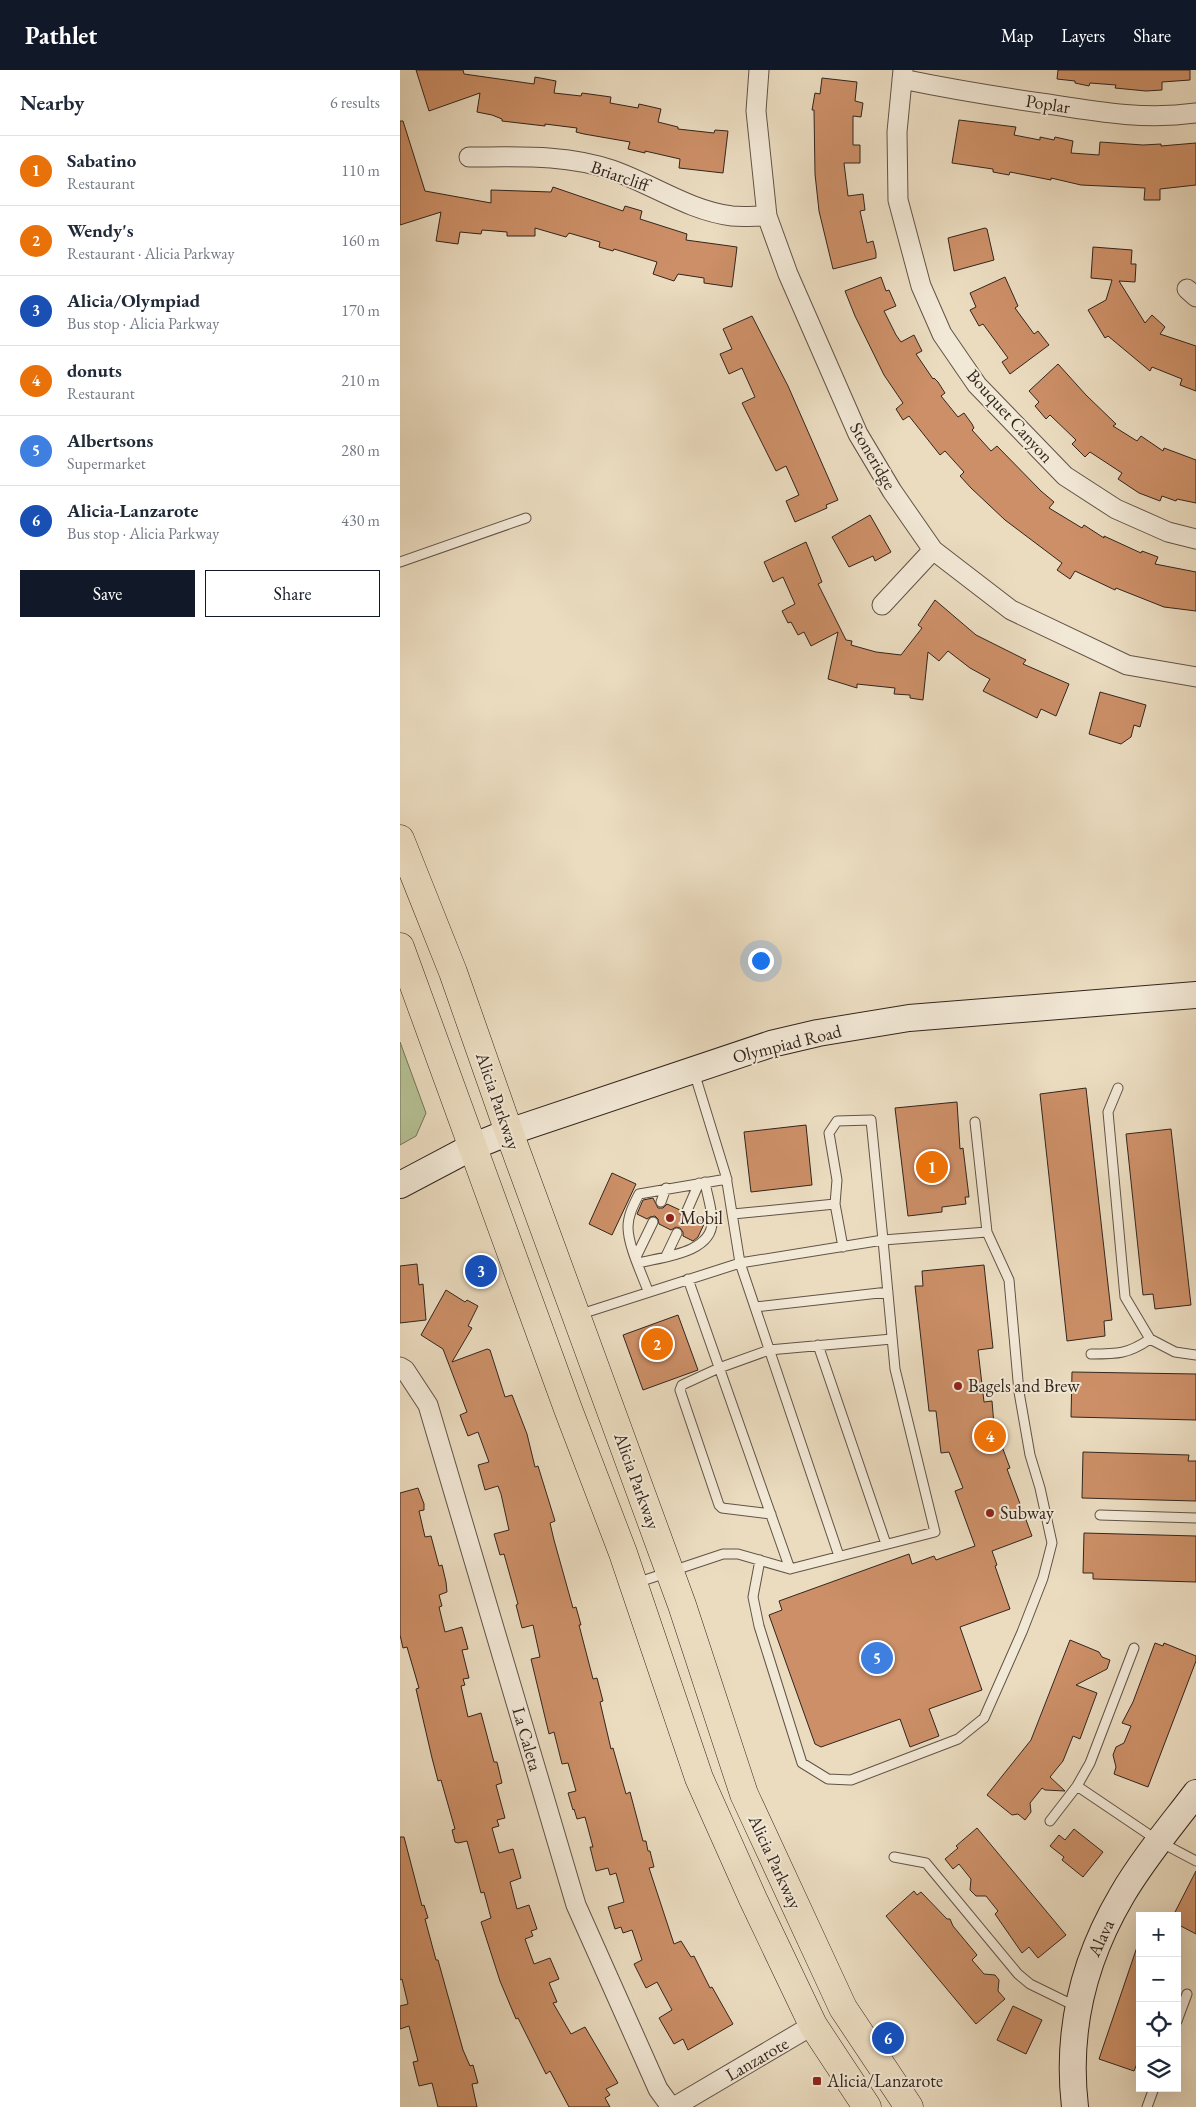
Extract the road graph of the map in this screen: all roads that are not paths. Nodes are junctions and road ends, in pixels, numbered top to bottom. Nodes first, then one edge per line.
1 (759, 70) edge
2 (902, 75) edge
3 (1196, 113) edge
4 (469, 157) dead end
5 (766, 216) junction
6 (526, 518) dead end
7 (1196, 539) edge
8 (933, 550) junction
9 (400, 562) edge
10 (882, 605) dead end
11 (1196, 677) edge
12 (400, 839) edge
13 (400, 948) edge
14 (1196, 995) edge
15 (693, 1069) junction
16 (1118, 1088) dead end
17 (975, 1122) dead end
18 (509, 1132) junction
19 (472, 1147) junction
20 (727, 1179) junction
21 (702, 1183) junction
22 (400, 1185) edge
23 (666, 1188) junction
24 (662, 1202) dead end
25 (835, 1204) junction
26 (686, 1213) dead end
27 (733, 1214) junction
28 (653, 1222) dead end
29 (987, 1232) junction
30 (677, 1233) dead end
31 (883, 1240) junction
32 (843, 1246) junction
33 (666, 1256) junction
34 (637, 1260) junction
35 (740, 1263) junction
36 (688, 1279) junction
37 (648, 1291) junction
38 (888, 1292) junction
39 (754, 1307) junction
40 (577, 1316) junction
41 (892, 1339) junction
42 (1150, 1339) junction
43 (818, 1345) junction
44 (769, 1350) junction
45 (1091, 1354) dead end
46 (1196, 1355) edge
47 (400, 1368) edge
48 (719, 1368) junction
49 (771, 1514) junction
50 (1100, 1515) dead end
51 (1196, 1518) edge
52 (886, 1544) junction
53 (839, 1556) junction
54 (760, 1560) junction
55 (790, 1569) junction
56 (670, 1572) junction
57 (633, 1584) junction
58 (1134, 1648) dead end
59 (1077, 1786) junction
60 (1196, 1793) edge
61 (1050, 1821) dead end
62 (1160, 1842) junction
63 (894, 1857) dead end
64 (1196, 1861) edge
65 (778, 1867) junction
66 (1187, 1994) dead end
67 (1077, 2007) junction
68 (1181, 2010) edge
69 (813, 2025) junction
70 (1153, 2092) edge
71 (672, 2107) edge
72 (867, 2107) edge
73 (890, 2107) edge
74 (908, 2107) edge
75 (1076, 2107) edge
76 (1147, 2107) edge

1 - 5 street, Stoneridge
2 - 3 street, Poplar
2 - 7 street, Bouquet Canyon
4 - 5 street, Briarcliff
5 - 8 street, Stoneridge
6 - 9 lane
8 - 10 street
8 - 11 street, Stoneridge
12 - 18 main road, Alicia Parkway
13 - 19 main road, Alicia Parkway
14 - 15 main road, Olympiad Road
15 - 18 main road, Olympiad Road
15 - 20 lane
16 - 42 lane
17 - 29 lane
18 - 19 main road, Olympiad Road
18 - 40 main road, Alicia Parkway
19 - 22 main road, Olympiad Road
19 - 57 main road, Alicia Parkway
20 - 21 lane
20 - 27 lane
21 - 23 lane
21 - 26 lane
21 - 33 lane
23 - 24 lane
23 - 34 lane
25 - 27 lane
25 - 31 lane
25 - 32 lane
27 - 35 lane
28 - 34 lane
29 - 31 lane
29 - 54 lane
30 - 33 lane
31 - 32 lane
31 - 38 lane
32 - 35 lane
33 - 34 lane
34 - 37 lane
35 - 36 lane
35 - 39 lane
36 - 37 lane
36 - 48 lane
37 - 40 lane
38 - 39 lane
38 - 41 lane
39 - 44 lane
40 - 56 main road, Alicia Parkway
41 - 43 lane
41 - 52 lane
42 - 45 lane
42 - 46 lane
43 - 44 lane
43 - 52 lane
44 - 48 lane
44 - 53 lane
47 - 71 street, La Caleta
48 - 49 lane
48 - 49 lane
49 - 55 lane
50 - 51 lane
52 - 53 lane
53 - 55 lane
54 - 55 lane
54 - 56 lane
56 - 57 lane
56 - 65 main road, Alicia Parkway
57 - 69 main road, Alicia Parkway
58 - 59 lane
59 - 61 lane
59 - 62 lane
60 - 62 main road, Alava
62 - 64 lane
62 - 67 main road, Alava
63 - 67 lane
65 - 69 main road
65 - 74 main road, Alicia Parkway
66 - 68 lane
67 - 75 main road, Alava
69 - 71 street, Lanzarote
69 - 72 main road, Alicia Parkway
69 - 73 main road
70 - 76 lane

